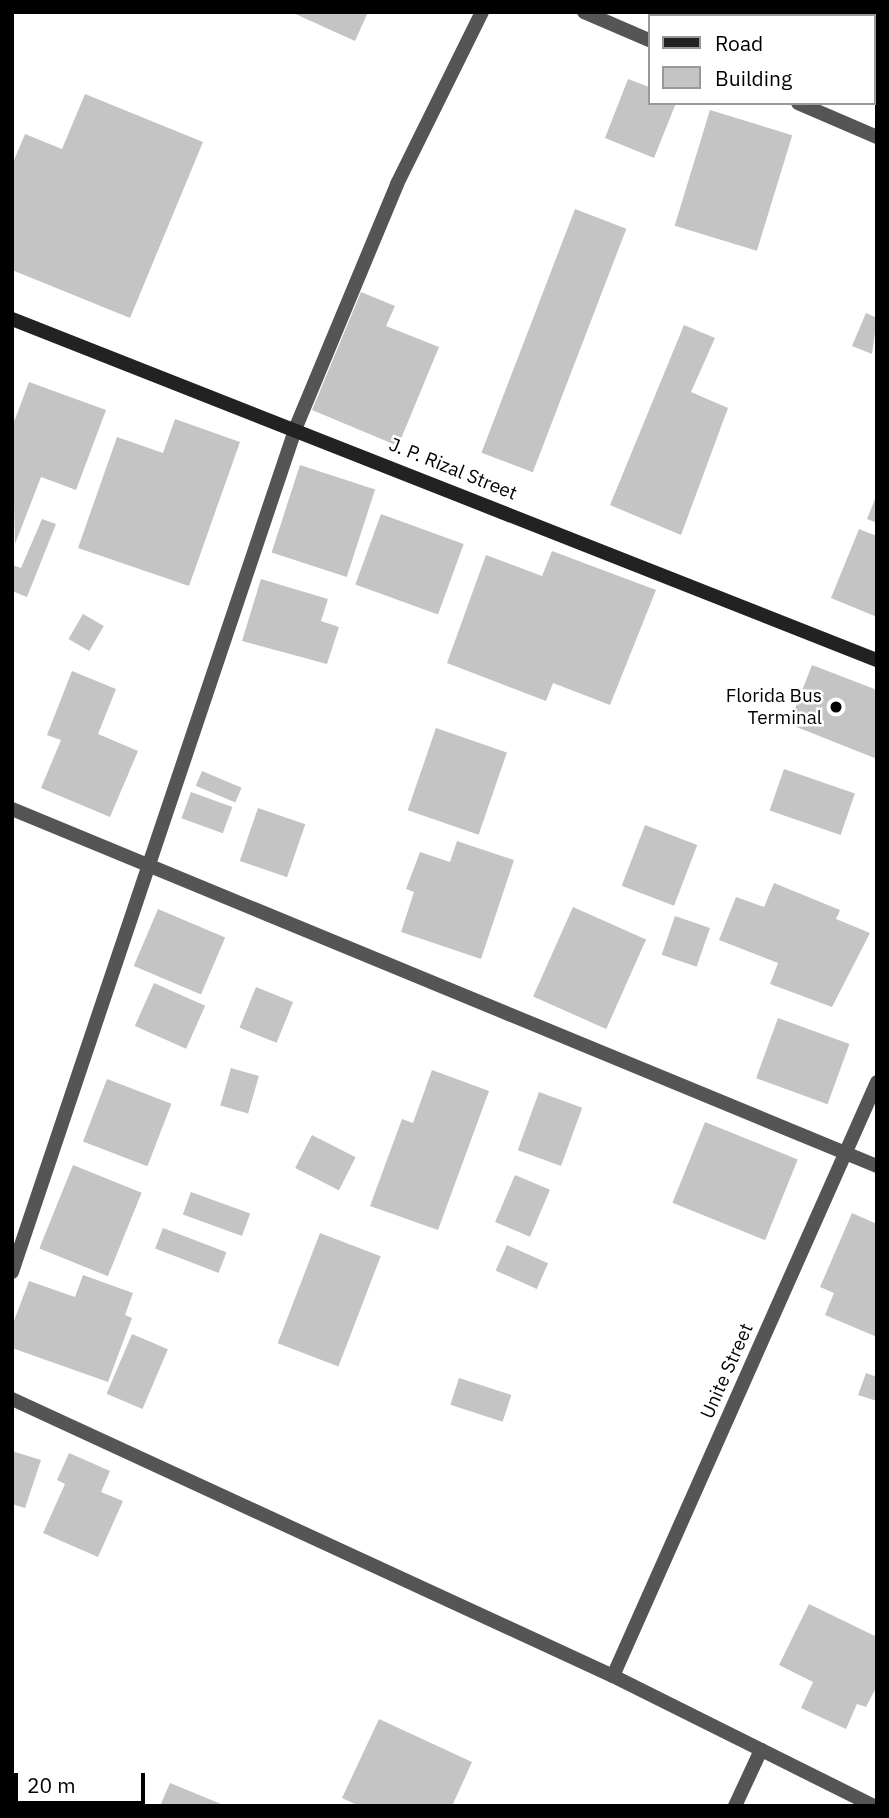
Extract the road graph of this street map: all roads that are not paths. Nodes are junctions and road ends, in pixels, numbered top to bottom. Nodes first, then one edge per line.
1 (482, 12) edge
2 (584, 12) edge
3 (648, 40) edge
4 (803, 105) edge
5 (877, 137) edge
6 (12, 319) edge
7 (296, 427) junction
8 (877, 660) edge
9 (12, 809) edge
10 (152, 869) junction
11 (877, 1082) edge
12 (846, 1153) junction
13 (877, 1166) edge
14 (12, 1272) edge
15 (12, 1399) edge
16 (612, 1676) junction
17 (761, 1750) junction
18 (735, 1806) edge
19 (874, 1806) edge

1 - 7 street
2 - 3 street
4 - 5 street
6 - 7 main road, J. P. Rizal Street
7 - 8 main road, J. P. Rizal Street
7 - 10 street
9 - 10 street
10 - 12 street
10 - 14 street
11 - 12 street, Unite Street
12 - 13 street
12 - 16 street, Unite Street
15 - 16 street
16 - 17 street
17 - 18 street
17 - 19 street

